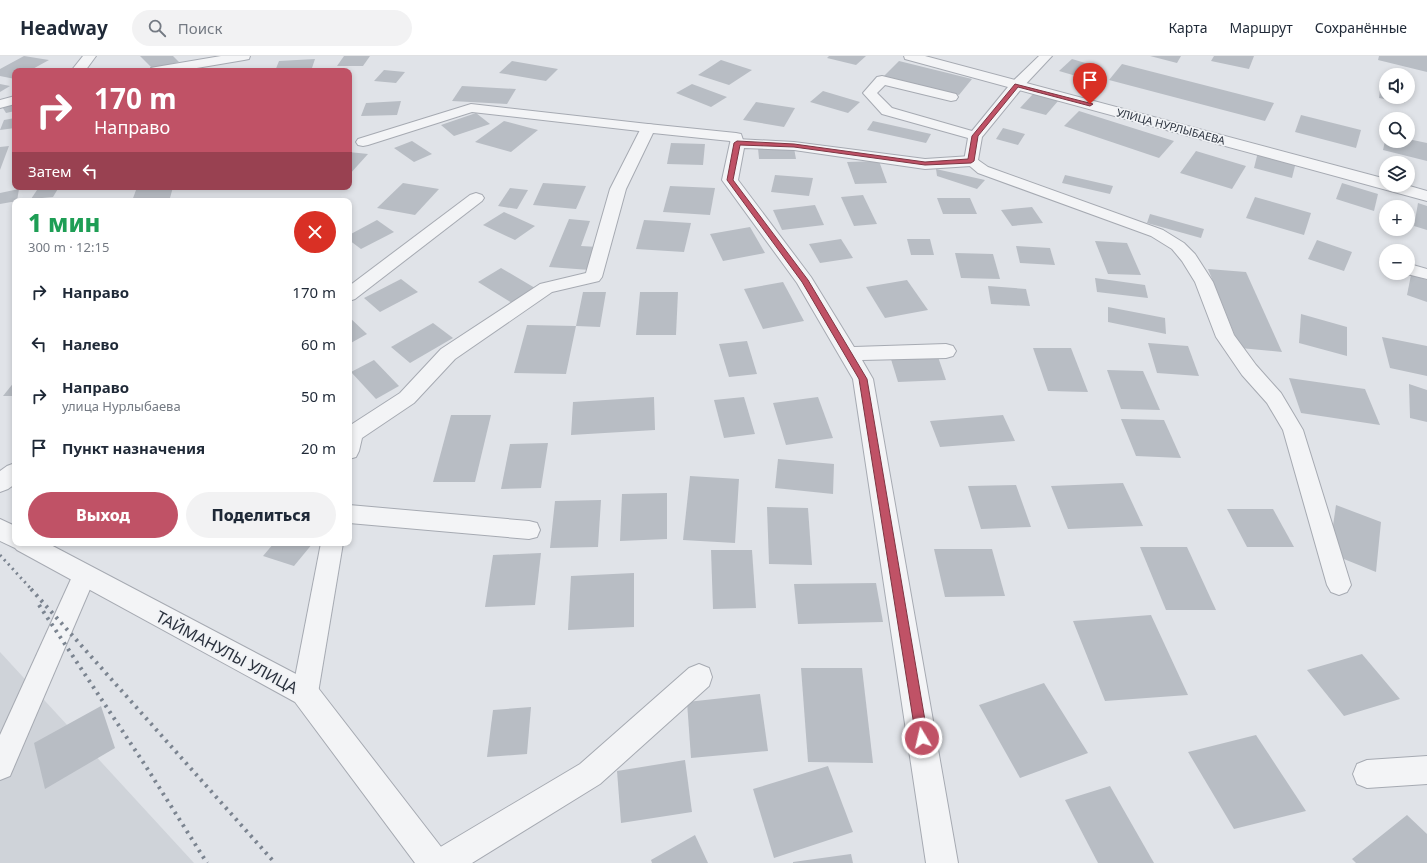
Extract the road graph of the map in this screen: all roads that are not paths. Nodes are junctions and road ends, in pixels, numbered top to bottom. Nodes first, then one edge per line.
1 (90, 56) edge
2 (244, 56) edge
3 (910, 56) edge
4 (1046, 56) edge
5 (80, 68) edge
6 (180, 68) edge
7 (1017, 85) junction
8 (951, 97) dead end
9 (12, 101) edge
10 (0, 104) edge
11 (648, 128) junction
12 (975, 136) junction
13 (363, 142) dead end
14 (737, 143) junction
15 (971, 161) junction
16 (1379, 183) edge
17 (1412, 192) edge
18 (1427, 196) edge
19 (476, 198) dead end
20 (352, 293) edge
21 (946, 350) dead end
22 (848, 354) junction
23 (352, 434) edge
24 (12, 474) edge
25 (0, 483) edge
26 (352, 514) edge
27 (0, 530) edge
28 (529, 530) dead end
29 (12, 536) edge
30 (31, 546) edge
31 (331, 546) edge
32 (84, 575) junction
33 (1339, 585) dead end
34 (699, 677) dead end
35 (305, 693) junction
36 (0, 766) edge
37 (1427, 770) edge
38 (1367, 774) dead end
39 (434, 863) edge
40 (443, 863) edge
41 (942, 863) edge

1 - 5 street
2 - 6 street
3 - 7 street, УЛИЦА НУРЛЫБАЕВА
4 - 7 lane
7 - 12 lane
7 - 16 street, УЛИЦА НУРЛЫБАЕВА
8 - 12 lane
9 - 10 street
11 - 13 street
11 - 14 lane
11 - 23 lane
12 - 15 lane
14 - 15 street
14 - 22 street
15 - 33 lane
17 - 18 street, УЛИЦА НУРЛЫБАЕВА
19 - 20 street
21 - 22 street
22 - 41 street
24 - 25 street
26 - 28 lane
27 - 29 street
30 - 32 street, ТАЙМАНУЛЫ УЛИЦА
31 - 35 lane
32 - 35 street, ТАЙМАНУЛЫ УЛИЦА
32 - 36 lane
34 - 40 street
35 - 39 street, ТАЙМАНУЛЫ УЛИЦА
37 - 38 lane

